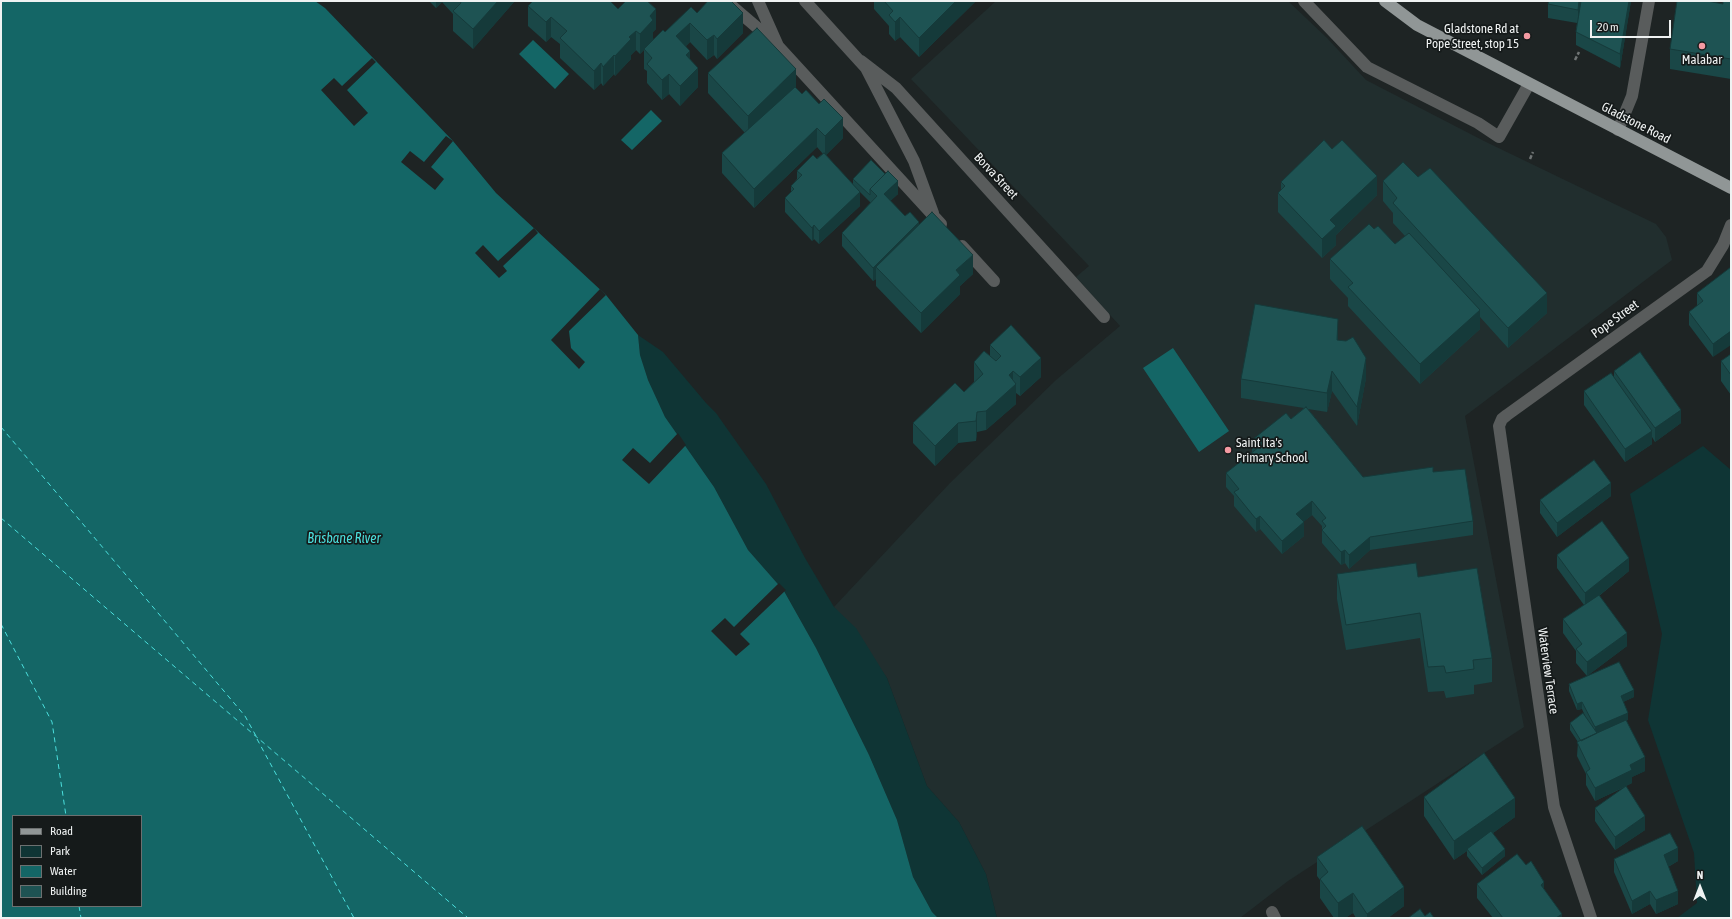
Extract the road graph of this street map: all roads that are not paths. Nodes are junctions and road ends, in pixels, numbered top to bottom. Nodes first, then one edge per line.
1 (726, 1) edge
2 (758, 1) edge
3 (805, 1) edge
4 (1304, 1) edge
5 (1385, 1) edge
6 (1648, 1) edge
7 (778, 46) junction
8 (861, 61) junction
9 (1529, 84) junction
10 (1618, 130) junction
11 (1731, 188) edge
12 (935, 217) junction
13 (1731, 226) edge
14 (994, 280) dead end
15 (1104, 317) dead end
16 (1500, 423) joint
17 (1591, 918) edge

1 - 7 street, Borva Street
2 - 7 street, Borva Street
3 - 8 street, Borva Street
4 - 9 street
5 - 9 main road, Gladstone Road
6 - 10 street
7 - 12 street, Borva Street
8 - 12 street, Borva Street
8 - 15 street, Borva Street
9 - 10 main road, Gladstone Road
10 - 11 main road, Gladstone Road
12 - 14 street, Borva Street
13 - 16 street, Pope Street
16 - 17 street, Waterview Terrace

